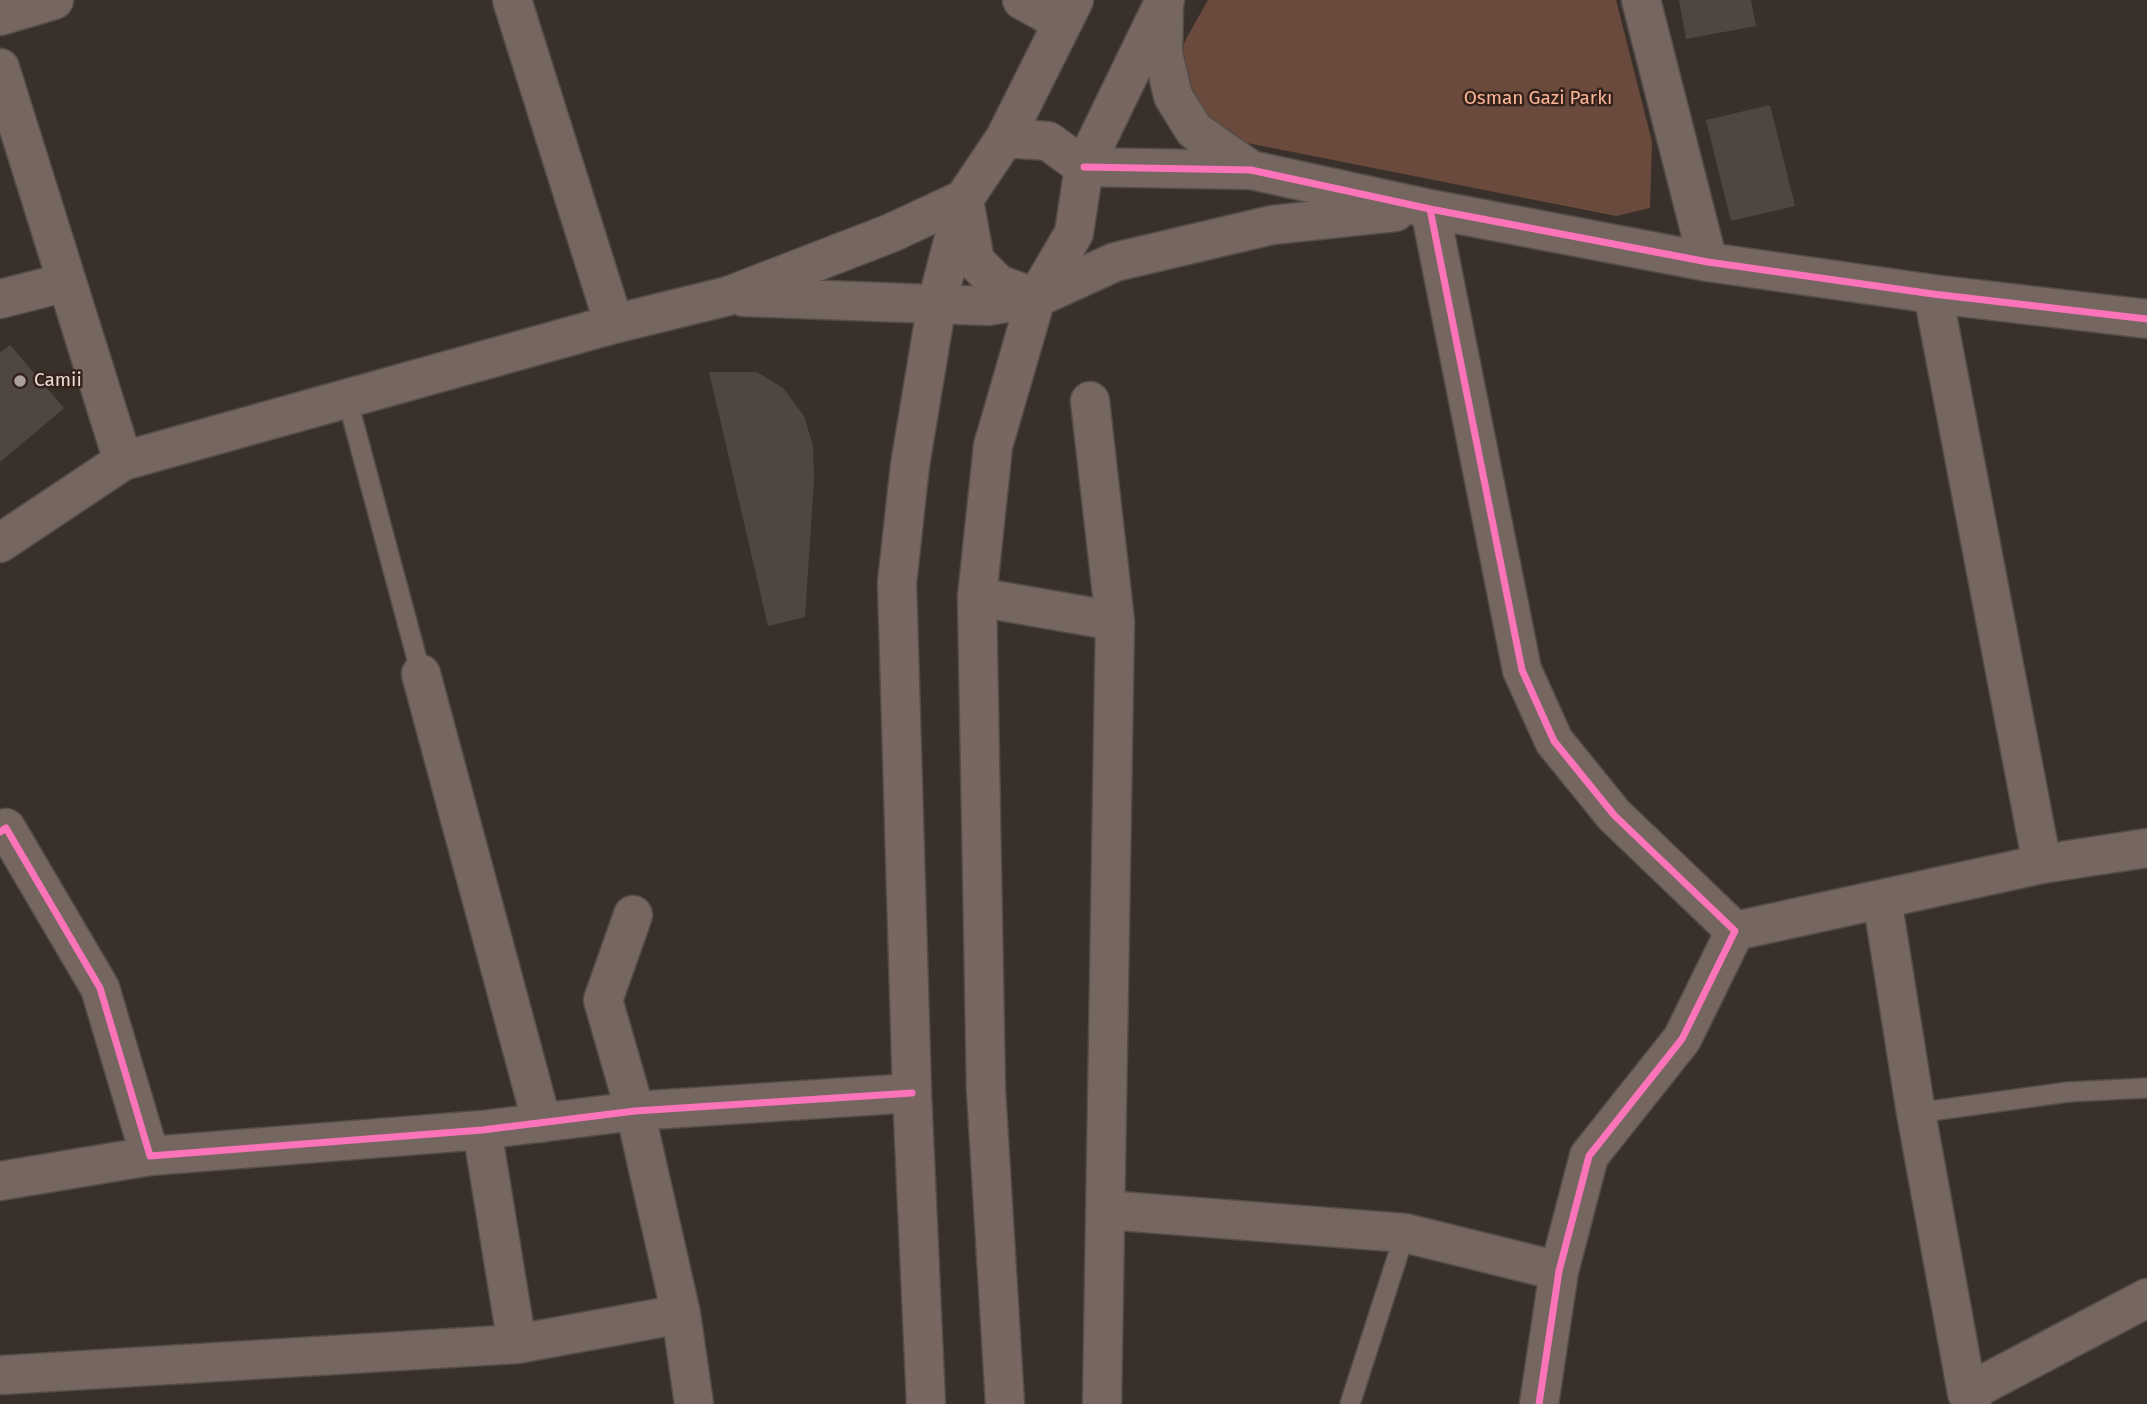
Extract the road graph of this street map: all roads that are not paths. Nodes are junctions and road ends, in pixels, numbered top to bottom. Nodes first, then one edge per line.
1 (54, 0) edge
2 (512, 0) edge
3 (1022, 0) edge
4 (1641, 0) edge
5 (1165, 1) edge
6 (1068, 11) edge
7 (0, 16) edge
8 (0, 68) edge
9 (1005, 138) junction
10 (1084, 167) junction
11 (1251, 170) junction
12 (964, 199) junction
13 (1430, 209) junction
14 (1708, 262) junction
15 (67, 282) junction
16 (1933, 294) junction
17 (728, 296) junction
18 (1036, 298) junction
19 (0, 299) edge
20 (937, 303) junction
21 (2147, 319) edge
22 (614, 324) junction
23 (347, 398) junction
24 (1090, 401) dead end
25 (123, 461) junction
26 (0, 543) edge
27 (977, 597) junction
28 (1115, 621) junction
29 (421, 674) joint
30 (0, 831) edge
31 (2147, 848) edge
32 (2042, 864) junction
33 (1882, 899) junction
34 (632, 915) dead end
35 (1735, 931) junction
36 (2147, 1088) edge
37 (912, 1093) junction
38 (635, 1111) junction
39 (1916, 1113) junction
40 (542, 1123) junction
41 (482, 1130) junction
42 (150, 1156) junction
43 (0, 1181) edge
44 (1106, 1210) junction
45 (1405, 1233) junction
46 (1559, 1271) junction
47 (2147, 1298) edge
48 (681, 1314) junction
49 (517, 1344) junction
50 (2, 1378) edge
51 (1970, 1399) edge
52 (694, 1404) edge
53 (926, 1404) edge
54 (1004, 1404) edge
55 (1102, 1404) edge
56 (1350, 1404) edge
57 (1539, 1404) edge

1 - 7 street
2 - 22 street
3 - 6 street
4 - 14 street
5 - 10 main road
5 - 11 street
6 - 9 main road
8 - 15 street
9 - 10 main road
9 - 12 main road
10 - 11 street
10 - 18 main road
11 - 13 street
12 - 17 street
12 - 18 main road
12 - 20 main road
13 - 14 street
13 - 18 street
13 - 35 street
14 - 16 street
15 - 19 street
15 - 25 street
16 - 21 street
16 - 32 street
17 - 20 street
17 - 22 street
18 - 20 street
18 - 27 main road
20 - 37 main road
22 - 23 street
23 - 25 street
23 - 29 lane
24 - 28 street
25 - 26 street
27 - 28 street
27 - 54 main road
28 - 44 street
29 - 40 street
30 - 42 street
31 - 32 street
32 - 33 street
33 - 35 street
33 - 39 street
34 - 38 street
35 - 46 street
36 - 39 lane
37 - 38 street
37 - 53 main road
38 - 40 street
38 - 48 street
39 - 51 street
40 - 41 street
41 - 42 street
41 - 49 street
42 - 43 street
44 - 45 street
44 - 55 street
45 - 46 street
45 - 56 lane
46 - 57 street
47 - 51 street
48 - 49 street
48 - 52 street
49 - 50 street

